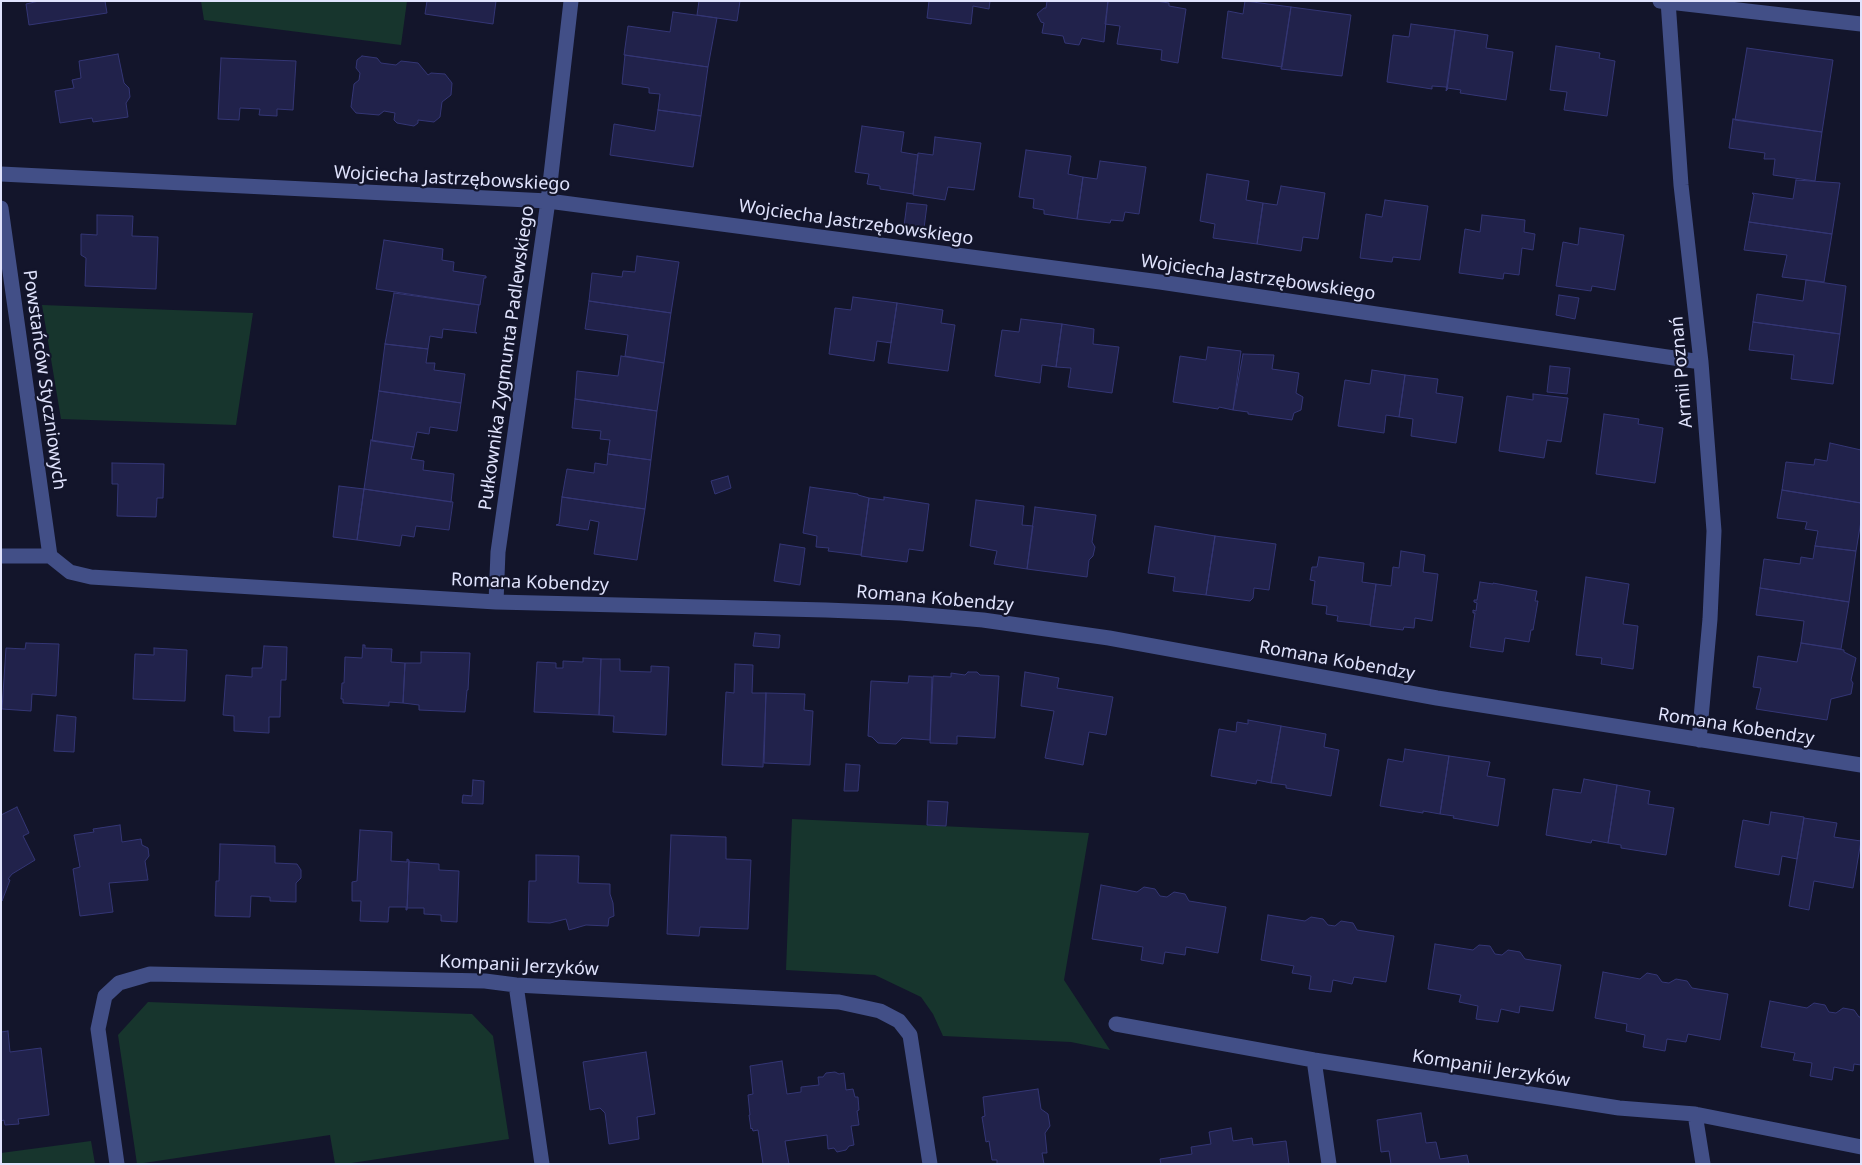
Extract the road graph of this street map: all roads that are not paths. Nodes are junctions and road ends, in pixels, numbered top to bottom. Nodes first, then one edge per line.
1 (571, 1) edge
2 (1665, 2) edge
3 (1861, 24) edge
4 (1, 174) edge
5 (548, 201) junction
6 (1, 208) edge
7 (1701, 362) junction
8 (1, 556) edge
9 (50, 556) junction
10 (496, 602) junction
11 (1698, 740) junction
12 (1861, 765) edge
13 (516, 985) junction
14 (1116, 1024) dead end
15 (1314, 1060) junction
16 (1696, 1114) junction
17 (1861, 1147) edge
18 (117, 1164) edge
19 (542, 1164) edge
20 (930, 1164) edge
21 (1329, 1164) edge
22 (1703, 1164) edge

1 - 5 street, Pułkownika Zygmunta Padlewskiego
2 - 3 street
2 - 7 street, Armii Poznań
4 - 5 street, Wojciecha Jastrzębowskiego
5 - 7 street, Wojciecha Jastrzębowskiego
5 - 10 street, Pułkownika Zygmunta Padlewskiego
6 - 9 street, Powstańców Styczniowych
7 - 11 street, Armii Poznań
8 - 9 street
9 - 10 street, Romana Kobendzy
10 - 11 street, Romana Kobendzy
11 - 12 street, Romana Kobendzy
13 - 18 street, Kompanii Jerzyków
13 - 19 street
13 - 20 street, Kompanii Jerzyków
14 - 15 street, Kompanii Jerzyków
15 - 16 street, Kompanii Jerzyków
15 - 21 street
16 - 17 street, Kompanii Jerzyków
16 - 22 street

